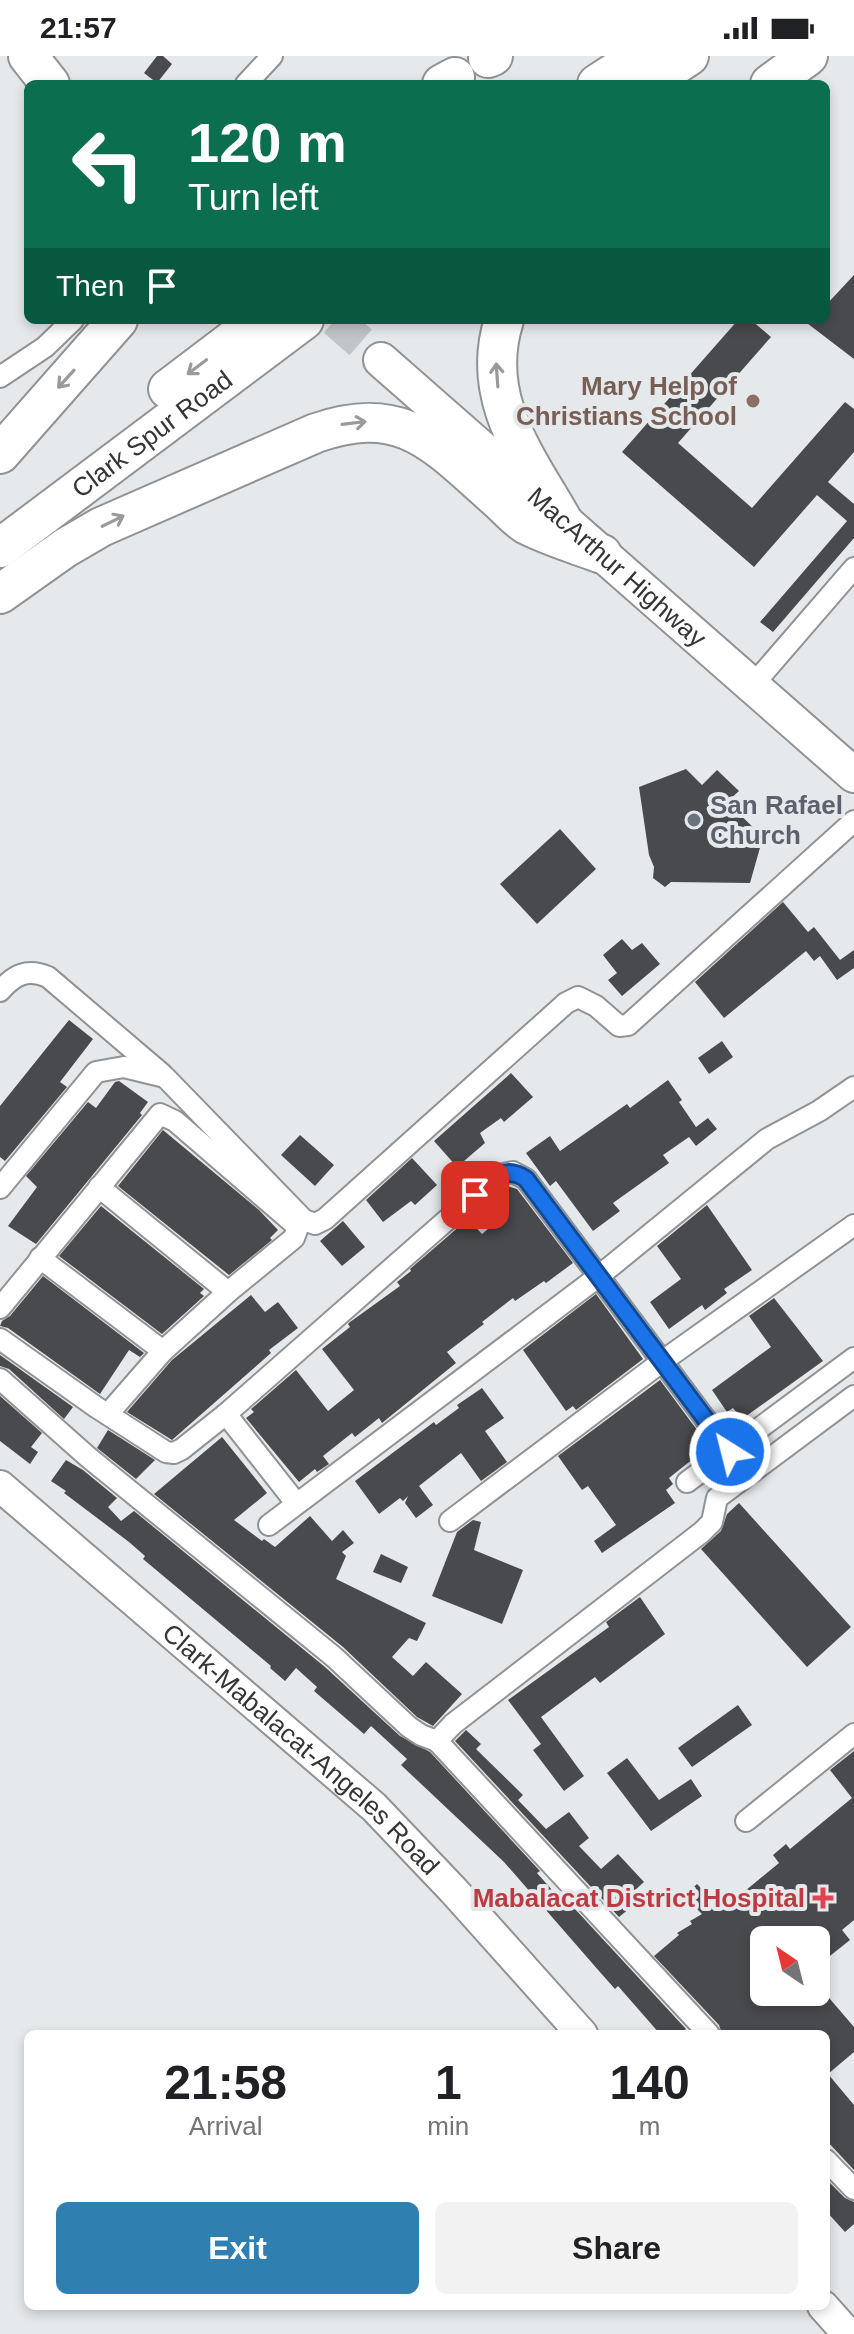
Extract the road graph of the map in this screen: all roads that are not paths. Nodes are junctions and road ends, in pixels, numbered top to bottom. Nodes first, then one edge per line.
1 (30, 56) edge
2 (272, 56) edge
3 (640, 56) edge
4 (689, 56) edge
5 (808, 56) edge
6 (47, 80) edge
7 (62, 80) edge
8 (250, 80) edge
9 (603, 80) edge
10 (653, 80) edge
11 (775, 80) edge
12 (69, 324) edge
13 (114, 324) edge
14 (254, 324) edge
15 (299, 324) edge
16 (503, 324) edge
17 (381, 360) tunnel mouth
18 (0, 377) edge
19 (0, 454) edge
20 (0, 517) edge
21 (563, 521) junction
22 (0, 548) edge
23 (602, 554) junction
24 (854, 568) edge
25 (0, 594) edge
26 (752, 686) junction
27 (854, 775) edge
28 (854, 821) edge
29 (0, 991) edge
30 (165, 1077) junction
31 (854, 1087) edge
32 (99, 1187) junction
33 (0, 1188) edge
34 (854, 1225) edge
35 (40, 1258) junction
36 (599, 1276) junction
37 (228, 1292) junction
38 (0, 1308) edge
39 (0, 1339) edge
40 (163, 1351) junction
41 (854, 1358) edge
42 (664, 1360) junction
43 (0, 1379) edge
44 (854, 1396) edge
45 (108, 1414) junction
46 (226, 1414) junction
47 (730, 1452) junction
48 (687, 1482) dead end
49 (0, 1486) edge
50 (296, 1503) junction
51 (450, 1521) dead end
52 (269, 1525) dead end
53 (854, 1734) edge
54 (437, 1741) junction
55 (746, 1821) dead end
56 (578, 2030) edge
57 (705, 2030) edge
58 (830, 2164) edge
59 (854, 2189) edge
60 (827, 2310) edge
61 (848, 2334) edge

1 - 6 highway
1 - 7 highway
2 - 8 street
3 - 9 highway
4 - 10 highway
5 - 11 highway
12 - 18 street
13 -> 19 highway
14 -> 20 highway, Clark Spur Road
15 - 22 highway, Clark Spur Road
21 -> 16 highway
17 - 21 highway, MacArthur Highway
21 - 23 highway, MacArthur Highway
25 -> 23 highway
23 - 26 highway, MacArthur Highway
24 - 26 street
26 - 27 highway, MacArthur Highway
28 - 30 street
29 - 30 street
30 - 33 street
31 - 36 street
32 - 35 street
32 - 37 street
32 - 37 street
34 - 42 street
35 - 38 street
35 - 40 street
36 - 42 street
36 - 46 street
36 - 50 street
37 - 40 street
39 - 45 street
40 - 45 street
41 - 47 street
42 - 47 street
42 - 51 street
43 - 54 street
44 - 54 street
45 - 46 street
46 - 50 street
47 - 48 street
49 - 56 main road, Clark-Mabalacat-Angeles Road
50 - 52 street
53 - 55 street
54 - 57 street
58 - 59 street
60 - 61 main road

